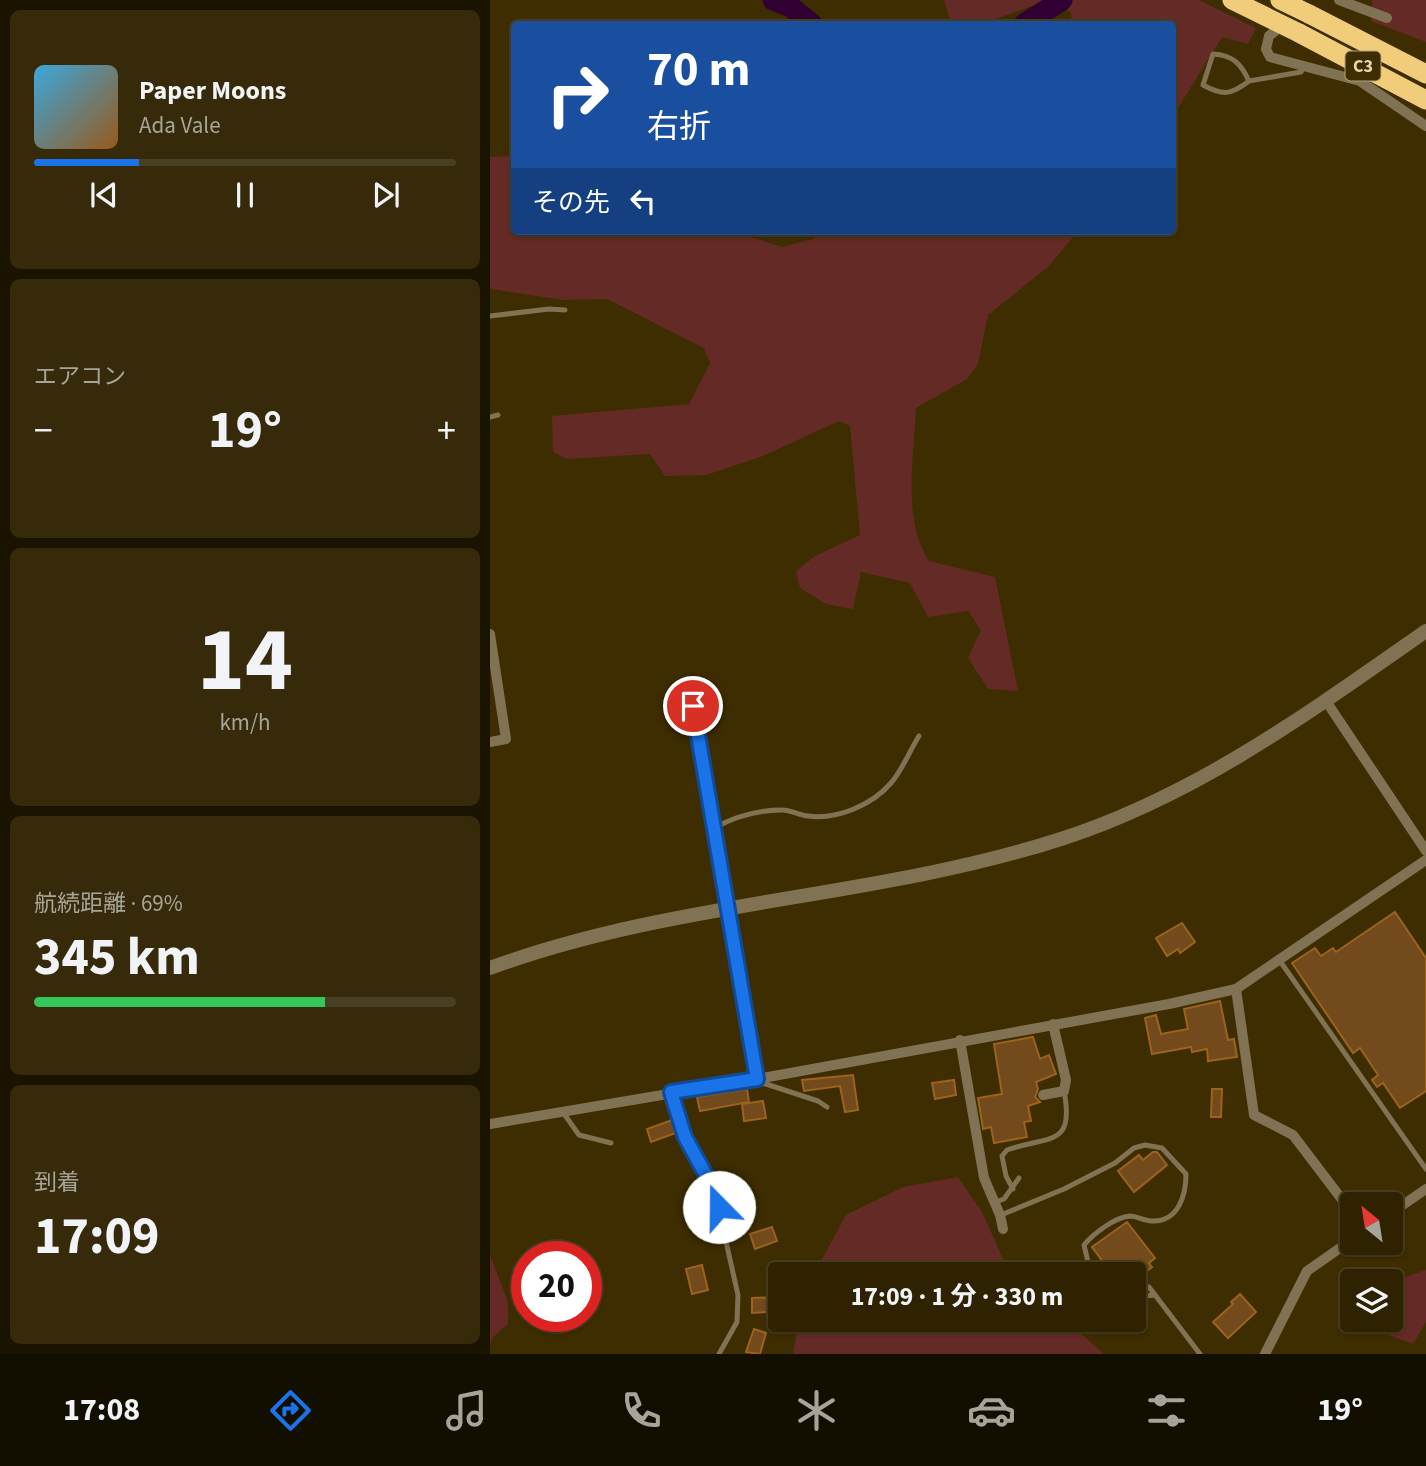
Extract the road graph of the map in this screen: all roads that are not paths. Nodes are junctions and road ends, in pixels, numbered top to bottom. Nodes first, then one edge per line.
1 (1232, 0) edge
2 (1280, 0) edge
3 (1339, 0) edge
4 (1310, 7) edge
5 (1387, 19) dead end
6 (1305, 65) junction
7 (1426, 74) edge
8 (1249, 81) junction
9 (1426, 100) edge
10 (1426, 126) edge
11 (565, 310) dead end
12 (490, 316) edge
13 (498, 415) dead end
14 (490, 417) edge
15 (1426, 631) edge
16 (490, 634) edge
17 (1326, 701) junction
18 (693, 706) dead end
19 (919, 736) dead end
20 (490, 742) edge
21 (714, 828) junction
22 (1426, 851) edge
23 (1426, 860) edge
24 (728, 908) junction
25 (1280, 961) junction
26 (490, 968) edge
27 (1236, 989) junction
28 (1053, 1024) junction
29 (960, 1040) junction
30 (758, 1079) junction
31 (1064, 1091) junction
32 (671, 1092) junction
33 (1043, 1095) dead end
34 (827, 1107) dead end
35 (562, 1111) junction
36 (490, 1124) edge
37 (685, 1137) joint
38 (611, 1143) dead end
39 (1426, 1169) edge
40 (1019, 1178) dead end
41 (1013, 1189) junction
42 (1426, 1189) edge
43 (1340, 1197) edge
44 (995, 1202) junction
45 (1404, 1204) edge
46 (1000, 1215) junction
47 (1003, 1229) dead end
48 (1340, 1248) edge
49 (1090, 1262) edge
50 (1149, 1287) dead end
51 (1155, 1295) junction
52 (1146, 1296) edge
53 (719, 1354) edge
54 (1200, 1354) edge
55 (1265, 1354) edge

1 - 9 highway, C3, bridge
2 - 4 highway, C3, bridge
3 - 5 street
4 - 6 street
4 - 7 highway, C3
6 - 8 lane
6 - 10 street
8 - 8 lane
11 - 12 lane
13 - 14 lane
15 - 17 street
16 - 20 street
17 - 22 street
17 - 24 street
18 - 21 lane
19 - 21 lane
21 - 24 lane
23 - 25 street
24 - 26 street
24 - 30 lane
25 - 27 street
25 - 39 lane
27 - 28 street
27 - 43 street
28 - 29 street
28 - 31 street
29 - 30 street
29 - 44 street
30 - 32 street
30 - 34 lane
31 - 33 street
31 - 41 lane
32 - 35 street
32 - 37 street
35 - 36 street
35 - 38 lane
37 - 53 lane
40 - 41 lane
41 - 44 lane
42 - 45 street
44 - 46 street
46 - 47 street
46 - 49 lane
48 - 55 street
50 - 51 lane
51 - 52 lane
51 - 54 lane

